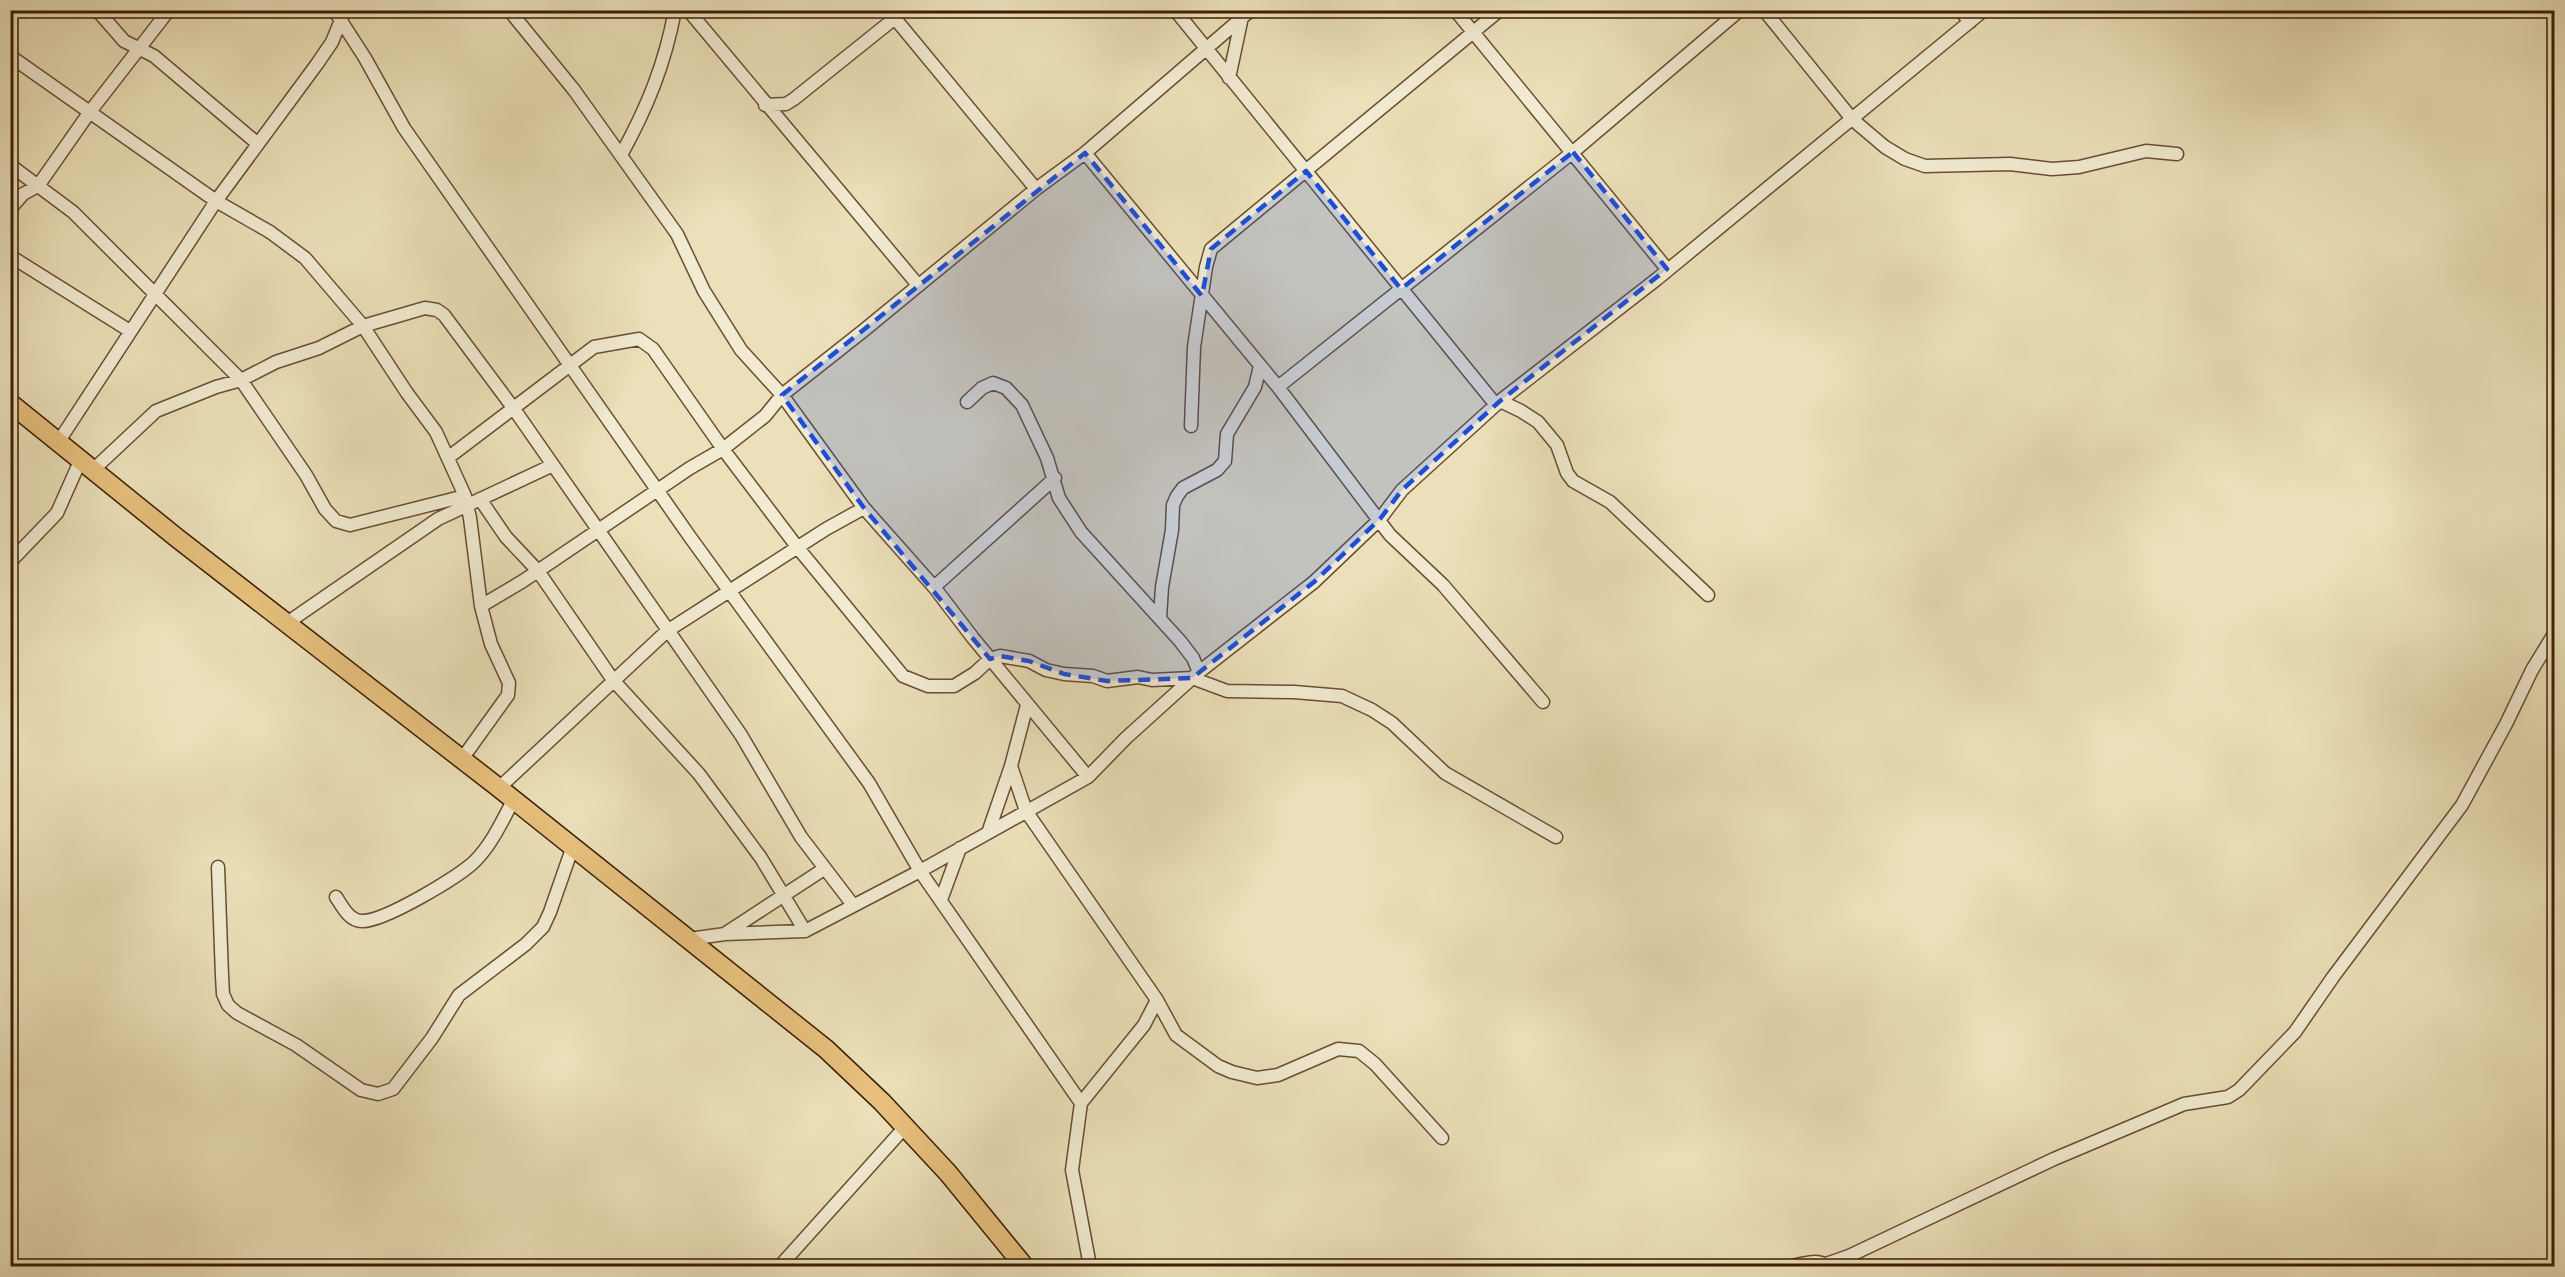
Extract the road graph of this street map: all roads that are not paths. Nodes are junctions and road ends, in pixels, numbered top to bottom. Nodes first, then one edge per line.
1 (97, 10) edge
2 (169, 10) edge
3 (509, 10) edge
4 (675, 10) edge
5 (688, 10) edge
6 (1175, 10) edge
7 (1455, 10) edge
8 (1500, 10) edge
9 (1740, 10) edge
10 (1764, 10) edge
11 (1960, 10) edge
12 (1984, 10) edge
13 (340, 13) edge
14 (1246, 13) edge
15 (891, 14) edge
16 (1970, 22) junction
17 (1472, 33) junction
18 (139, 48) junction
19 (1206, 50) junction
20 (10, 56) edge
21 (1229, 78) junction
22 (765, 105) junction
23 (89, 113) junction
24 (1852, 119) junction
25 (258, 144) junction
26 (1572, 152) junction
27 (1085, 153) junction
28 (2177, 153) dead end
29 (621, 155) junction
30 (10, 165) edge
31 (1306, 171) junction
32 (38, 186) junction
33 (1036, 189) junction
34 (216, 201) junction
35 (10, 209) edge
36 (10, 256) edge
37 (1667, 269) junction
38 (918, 285) junction
39 (1401, 289) junction
40 (155, 296) junction
41 (1202, 296) junction
42 (363, 326) junction
43 (130, 331) junction
44 (570, 364) junction
45 (1260, 366) junction
46 (241, 380) junction
47 (1278, 387) junction
48 (782, 394) junction
49 (967, 402) dead end
50 (10, 403) edge
51 (1498, 403) junction
52 (514, 409) junction
53 (1191, 426) dead end
54 (60, 441) junction
55 (723, 450) junction
56 (449, 457) junction
57 (87, 464) junction
58 (553, 465) junction
59 (1055, 478) junction
60 (658, 489) junction
61 (480, 499) junction
62 (465, 500) junction
63 (864, 508) junction
64 (1380, 519) junction
65 (598, 530) junction
66 (798, 548) junction
67 (10, 562) edge
68 (538, 571) junction
69 (934, 587) junction
70 (730, 590) junction
71 (1707, 595) dead end
72 (481, 606) junction
73 (1160, 618) junction
74 (287, 623) junction
75 (667, 631) junction
76 (2554, 634) edge
77 (990, 659) junction
78 (1196, 675) junction
79 (613, 680) junction
80 (1543, 702) dead end
81 (1027, 705) junction
82 (462, 759) junction
83 (1011, 766) junction
84 (1088, 777) junction
85 (499, 788) junction
86 (514, 800) junction
87 (1026, 811) junction
88 (989, 830) junction
89 (1556, 837) dead end
90 (573, 846) junction
91 (960, 848) junction
92 (218, 867) dead end
93 (824, 869) junction
94 (920, 871) junction
95 (785, 896) junction
96 (336, 897) dead end
97 (941, 900) junction
98 (853, 905) junction
99 (805, 931) junction
100 (725, 934) junction
101 (689, 939) junction
102 (1157, 1000) junction
103 (1081, 1103) junction
104 (905, 1127) junction
105 (1442, 1138) dead end
106 (1827, 1265) edge
107 (780, 1266) edge
108 (1024, 1266) edge
109 (1090, 1266) edge
110 (1792, 1266) edge

1 - 18 street
2 - 18 street
3 - 29 street
4 - 29 street
5 - 22 street
6 - 19 street
7 - 17 street
8 - 17 street
9 - 26 street
10 - 24 street
11 - 16 street
12 - 16 street
13 - 25 street
13 - 44 street
14 - 19 street
14 - 21 street
15 - 22 street
15 - 33 street
16 - 24 street
17 - 26 street
17 - 31 street
18 - 23 street
18 - 25 street
19 - 21 street
19 - 27 street
20 - 23 street
21 - 31 street
22 - 38 street
23 - 32 street
23 - 34 street
24 - 28 street
24 - 37 street
25 - 34 street
26 - 37 street
26 - 39 street
27 - 33 street
27 - 41 street
29 - 48 street
30 - 32 street
31 - 39 street
31 - 41 street
32 - 35 street
32 - 40 street
33 - 38 street
34 - 40 street
34 - 42 street
36 - 43 street
37 - 51 street
38 - 48 street
39 - 47 street
39 - 51 street
40 - 43 street
40 - 46 street
41 - 45 street
41 - 53 street
42 - 46 street
42 - 52 street
42 - 56 street
43 - 54 street
44 - 52 street
44 - 55 street
44 - 60 street
45 - 47 street
45 - 73 street
46 - 57 street
46 - 62 street
47 - 64 street
48 - 55 street
48 - 63 street
49 - 59 street
50 - 54 main road
51 - 64 street
51 - 71 street
52 - 56 street
52 - 58 street
54 - 57 main road
55 - 60 street
55 - 66 street
56 - 62 street
57 - 67 street
57 - 74 main road
58 - 61 street
58 - 65 street
59 - 69 street
59 - 73 street
60 - 65 street
60 - 70 street
61 - 62 street
61 - 68 street
62 - 72 street
62 - 74 street
63 - 66 street
63 - 69 street
64 - 78 street
64 - 80 street
65 - 68 street
65 - 75 street
66 - 70 street
66 - 77 street
68 - 72 street
68 - 79 street
69 - 77 street
70 - 75 street
70 - 94 street
72 - 82 street
73 - 78 street
74 - 82 main road
75 - 79 street
75 - 93 street
76 - 106 street
77 - 78 street
77 - 81 street
78 - 84 street
78 - 89 street
79 - 85 street
79 - 95 street
81 - 83 street
81 - 84 street
82 - 85 main road
83 - 87 street
83 - 88 street
84 - 87 street
85 - 86 main road
86 - 90 main road
86 - 96 street
87 - 88 street
87 - 102 street
88 - 91 street
90 - 92 street
90 - 101 main road
91 - 94 street
91 - 97 street
93 - 95 street
93 - 98 street
94 - 97 street
94 - 98 street
95 - 99 street
95 - 100 street
97 - 103 street
98 - 99 street
99 - 100 street
100 - 101 street
101 - 104 main road
102 - 103 street
102 - 105 street
103 - 109 street
104 - 107 street
104 - 108 main road
106 - 110 street

